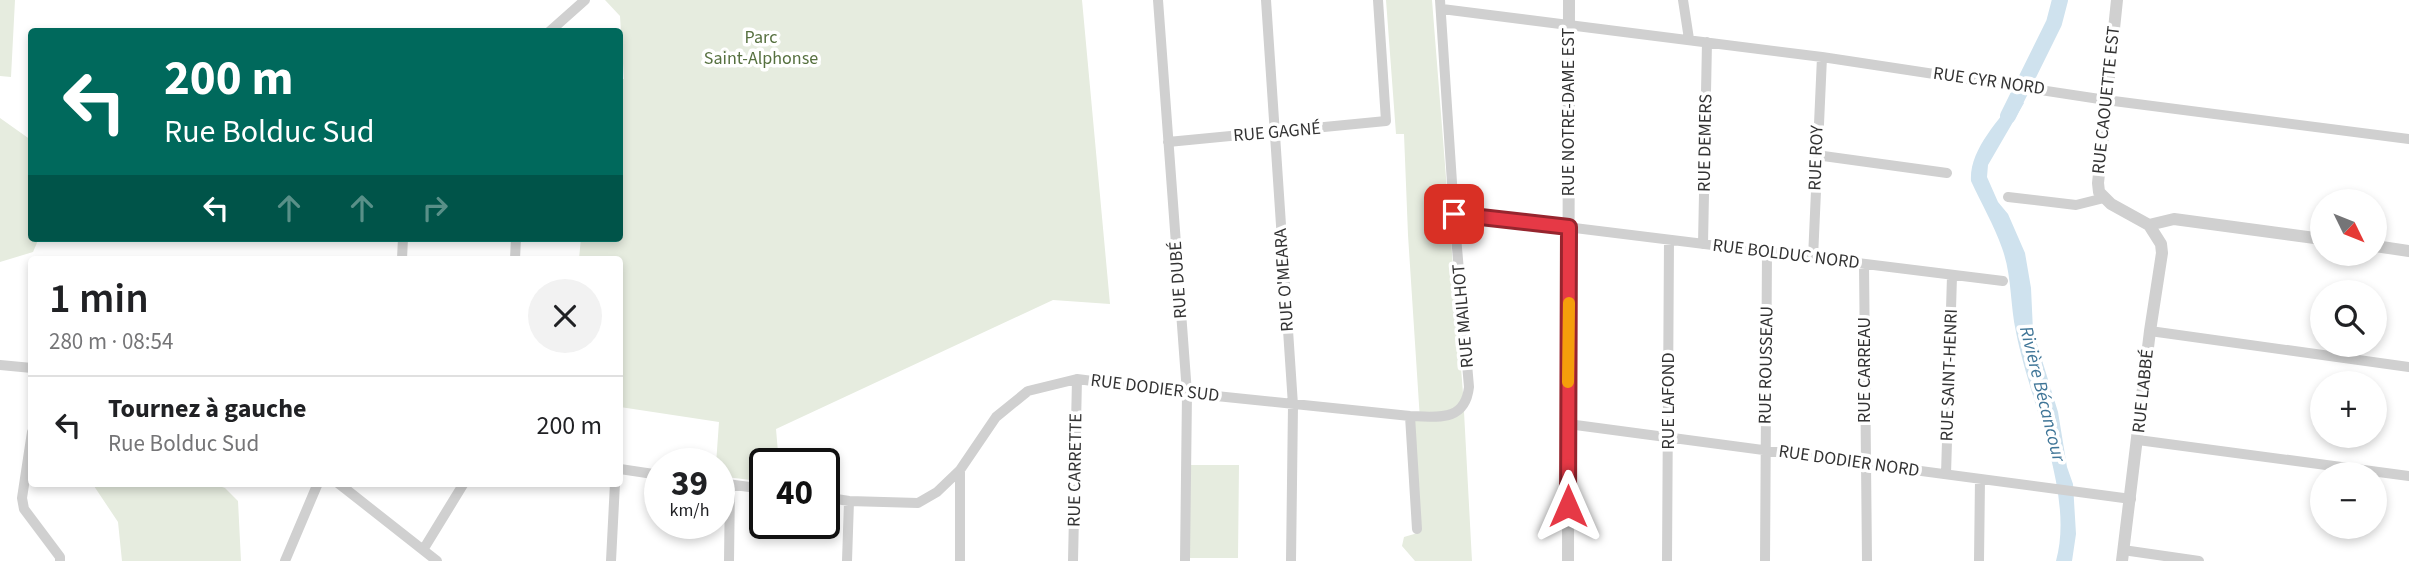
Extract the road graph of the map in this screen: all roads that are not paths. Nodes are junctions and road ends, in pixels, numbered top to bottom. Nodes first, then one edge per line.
1 (585, 0) edge
2 (1158, 0) edge
3 (1266, 0) edge
4 (1378, 0) edge
5 (1569, 0) edge
6 (1683, 0) edge
7 (2117, 0) edge
8 (1441, 5) edge
9 (1568, 24) junction
10 (554, 28) edge
11 (1689, 39) junction
12 (1707, 42) junction
13 (1822, 57) junction
14 (2106, 100) junction
15 (1273, 132) junction
16 (2409, 139) edge
17 (1168, 142) junction
18 (1816, 155) junction
19 (1947, 173) dead end
20 (2008, 197) dead end
21 (2104, 198) junction
22 (1454, 214) junction
23 (2149, 225) junction
24 (1569, 227) junction
25 (2310, 237) edge
26 (1668, 240) junction
27 (1703, 244) junction
28 (2387, 248) edge
29 (2409, 251) edge
30 (1767, 252) junction
31 (1813, 258) junction
32 (1864, 264) junction
33 (1952, 276) junction
34 (2003, 281) dead end
35 (2150, 331) junction
36 (0, 365) edge
37 (2409, 367) edge
38 (28, 368) edge
39 (1077, 379) junction
40 (1187, 393) junction
41 (1293, 405) junction
42 (1409, 416) junction
43 (1568, 424) junction
44 (1668, 437) junction
45 (2138, 440) junction
46 (1765, 450) junction
47 (28, 458) edge
48 (1864, 463) junction
49 (623, 469) edge
50 (960, 470) junction
51 (644, 473) edge
52 (1946, 474) junction
53 (2409, 476) edge
54 (1980, 479) junction
55 (316, 487) edge
56 (343, 487) edge
57 (462, 487) edge
58 (615, 487) edge
59 (2131, 499) junction
60 (840, 500) edge
61 (849, 501) junction
62 (1417, 529) dead end
63 (728, 539) edge
64 (423, 550) junction
65 (2123, 556) edge
66 (60, 561) edge
67 (285, 561) edge
68 (437, 561) edge
69 (611, 561) edge
70 (729, 561) edge
71 (847, 561) edge
72 (960, 561) edge
73 (1073, 561) edge
74 (1185, 561) edge
75 (1291, 561) edge
76 (1568, 561) edge
77 (1667, 561) edge
78 (1765, 561) edge
79 (1867, 561) edge
80 (1979, 561) edge
81 (2199, 561) edge

1 - 10 street
2 - 17 street, RUE DUBÉ
3 - 15 street, RUE O'MEARA
4 - 15 street, RUE GAGNÉ
5 - 9 street, RUE NOTRE-DAME EST
6 - 11 street
7 - 14 street, RUE CAOUETTE EST
8 - 9 street, RUE CYR NORD
8 - 22 street, RUE MAILHOT
9 - 11 street, RUE CYR NORD
9 - 24 street, RUE NOTRE-DAME EST
11 - 12 street, RUE CYR NORD
12 - 13 street, RUE CYR NORD
12 - 27 street, RUE DEMERS
13 - 14 street, RUE CYR NORD
13 - 18 street, RUE ROY
14 - 16 street, RUE CYR NORD
14 - 21 street, RUE CAOUETTE EST
15 - 17 street, RUE GAGNÉ
15 - 41 street, RUE O'MEARA
17 - 40 street, RUE DUBÉ
18 - 19 street
18 - 31 street, RUE ROY
20 - 21 street
21 - 23 street
22 - 24 street, RUE BOLDUC NORD
22 - 42 street, RUE MAILHOT
23 - 25 street
23 - 35 street, RUE LABBÉ
24 - 26 street, RUE BOLDUC NORD
24 - 43 street, RUE NOTRE-DAME EST
26 - 27 street, RUE BOLDUC NORD
26 - 44 street, RUE LAFOND
27 - 30 street, RUE BOLDUC NORD
28 - 29 street
30 - 31 street, RUE BOLDUC NORD
30 - 46 street, RUE ROUSSEAU
31 - 32 street, RUE BOLDUC NORD
32 - 33 street, RUE BOLDUC NORD
32 - 48 street, RUE CARREAU
33 - 34 street, RUE BOLDUC NORD
33 - 52 street, RUE SAINT-HENRI
35 - 37 street
35 - 45 street, RUE LABBÉ
36 - 38 street
39 - 40 street, RUE DODIER SUD
39 - 50 street, RUE DODIER SUD
39 - 73 street, RUE CARRETTE
40 - 41 street, RUE DODIER SUD
40 - 74 street, RUE DUBÉ
41 - 42 street, RUE DODIER SUD
41 - 75 street, RUE O'MEARA
42 - 62 street
43 - 44 street, RUE DODIER NORD
43 - 76 street, RUE NOTRE-DAME EST
44 - 46 street, RUE DODIER NORD
44 - 77 street, RUE LAFOND
45 - 53 street
45 - 59 street, RUE LABBÉ
46 - 48 street, RUE DODIER NORD
46 - 78 street, RUE ROUSSEAU
47 - 66 street
48 - 52 street, RUE DODIER NORD
48 - 79 street, RUE CARREAU
49 - 51 street
50 - 61 street, RUE DODIER SUD
50 - 72 street
52 - 54 street, RUE DODIER NORD
54 - 59 street, RUE DODIER NORD
54 - 80 street
55 - 67 street
56 - 64 street
57 - 64 street
58 - 69 street
59 - 65 street, RUE LABBÉ
60 - 61 street, RUE DODIER SUD
61 - 71 street
63 - 70 street
64 - 68 street
65 - 81 street

